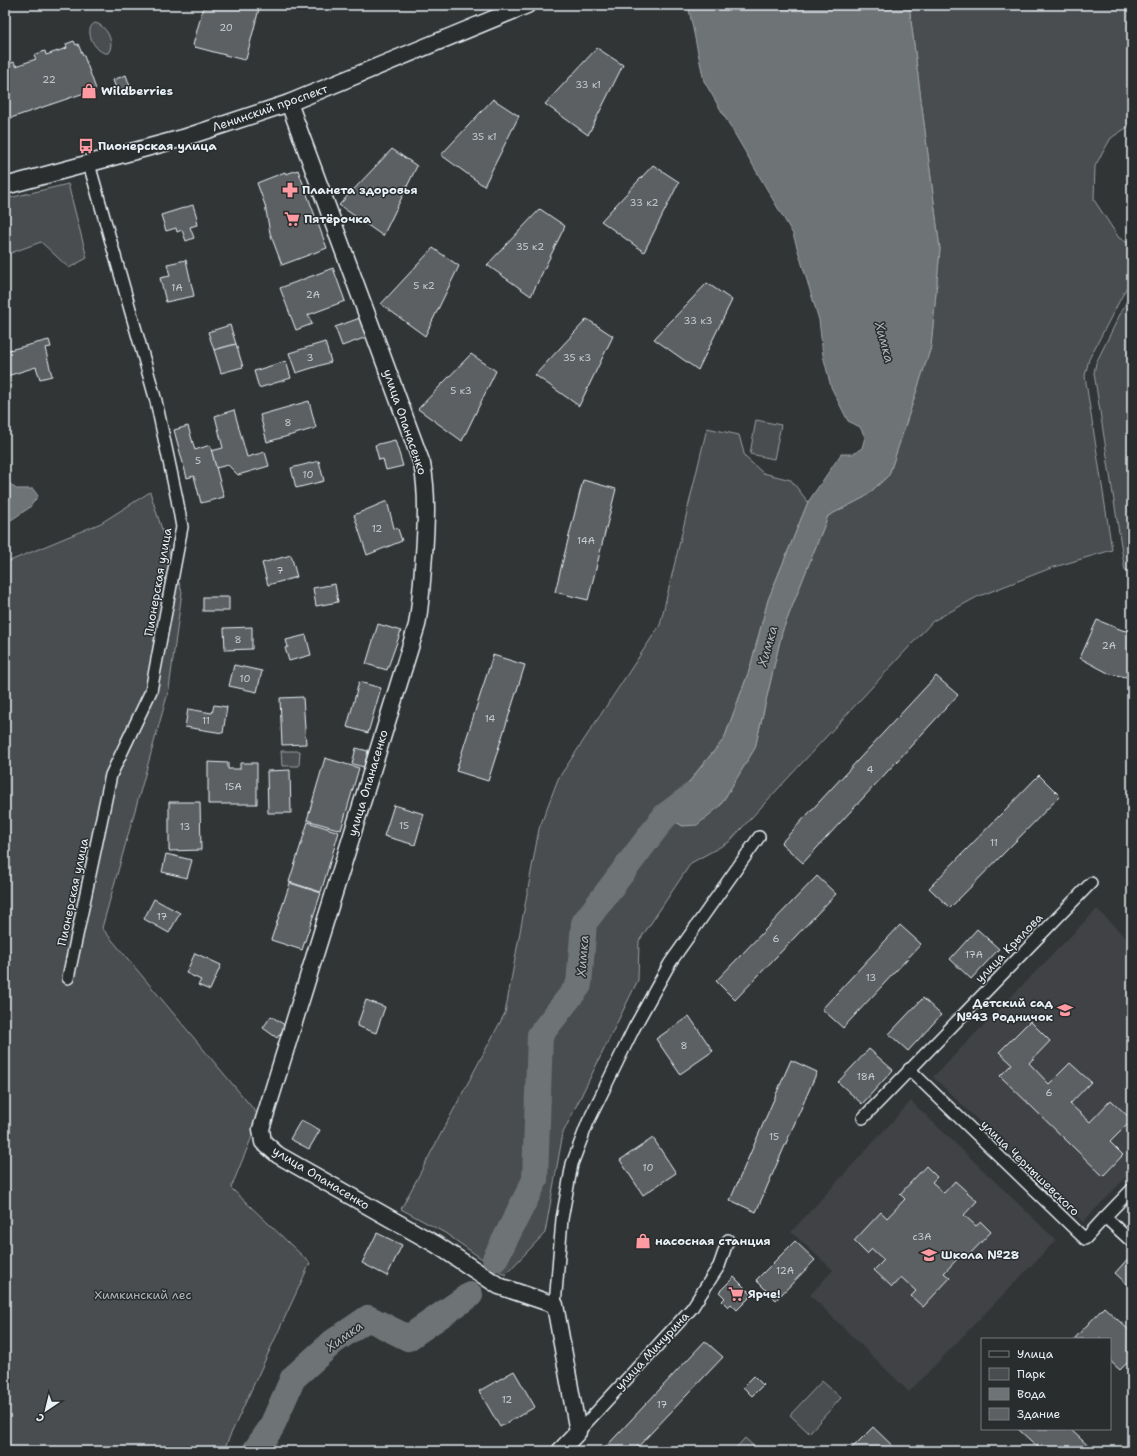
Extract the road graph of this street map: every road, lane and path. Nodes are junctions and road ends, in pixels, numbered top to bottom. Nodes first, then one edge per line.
1 (527, 5) edge
2 (289, 103) junction
3 (89, 164) junction
4 (5, 186) edge
5 (759, 837) dead end
6 (1091, 883) dead end
7 (68, 978) dead end
8 (909, 1069) junction
9 (863, 1118) dead end
10 (1132, 1189) edge
11 (1105, 1217) junction
12 (728, 1240) dead end
13 (1132, 1242) edge
14 (555, 1305) junction
15 (578, 1432) junction
16 (560, 1451) edge

1 - 2 street, Ленинский проспект
2 - 3 street, Ленинский проспект
2 - 14 street, улица Опанасенко
3 - 4 street, Ленинский проспект
3 - 7 street, Пионерская улица
5 - 14 street
6 - 8 street, улица Крылова
8 - 9 street, улица Крылова
8 - 11 street, улица Чернышевского
10 - 11 street
11 - 13 street
12 - 15 street, улица Мичурина
14 - 15 street
15 - 16 street, улица Мичурина

